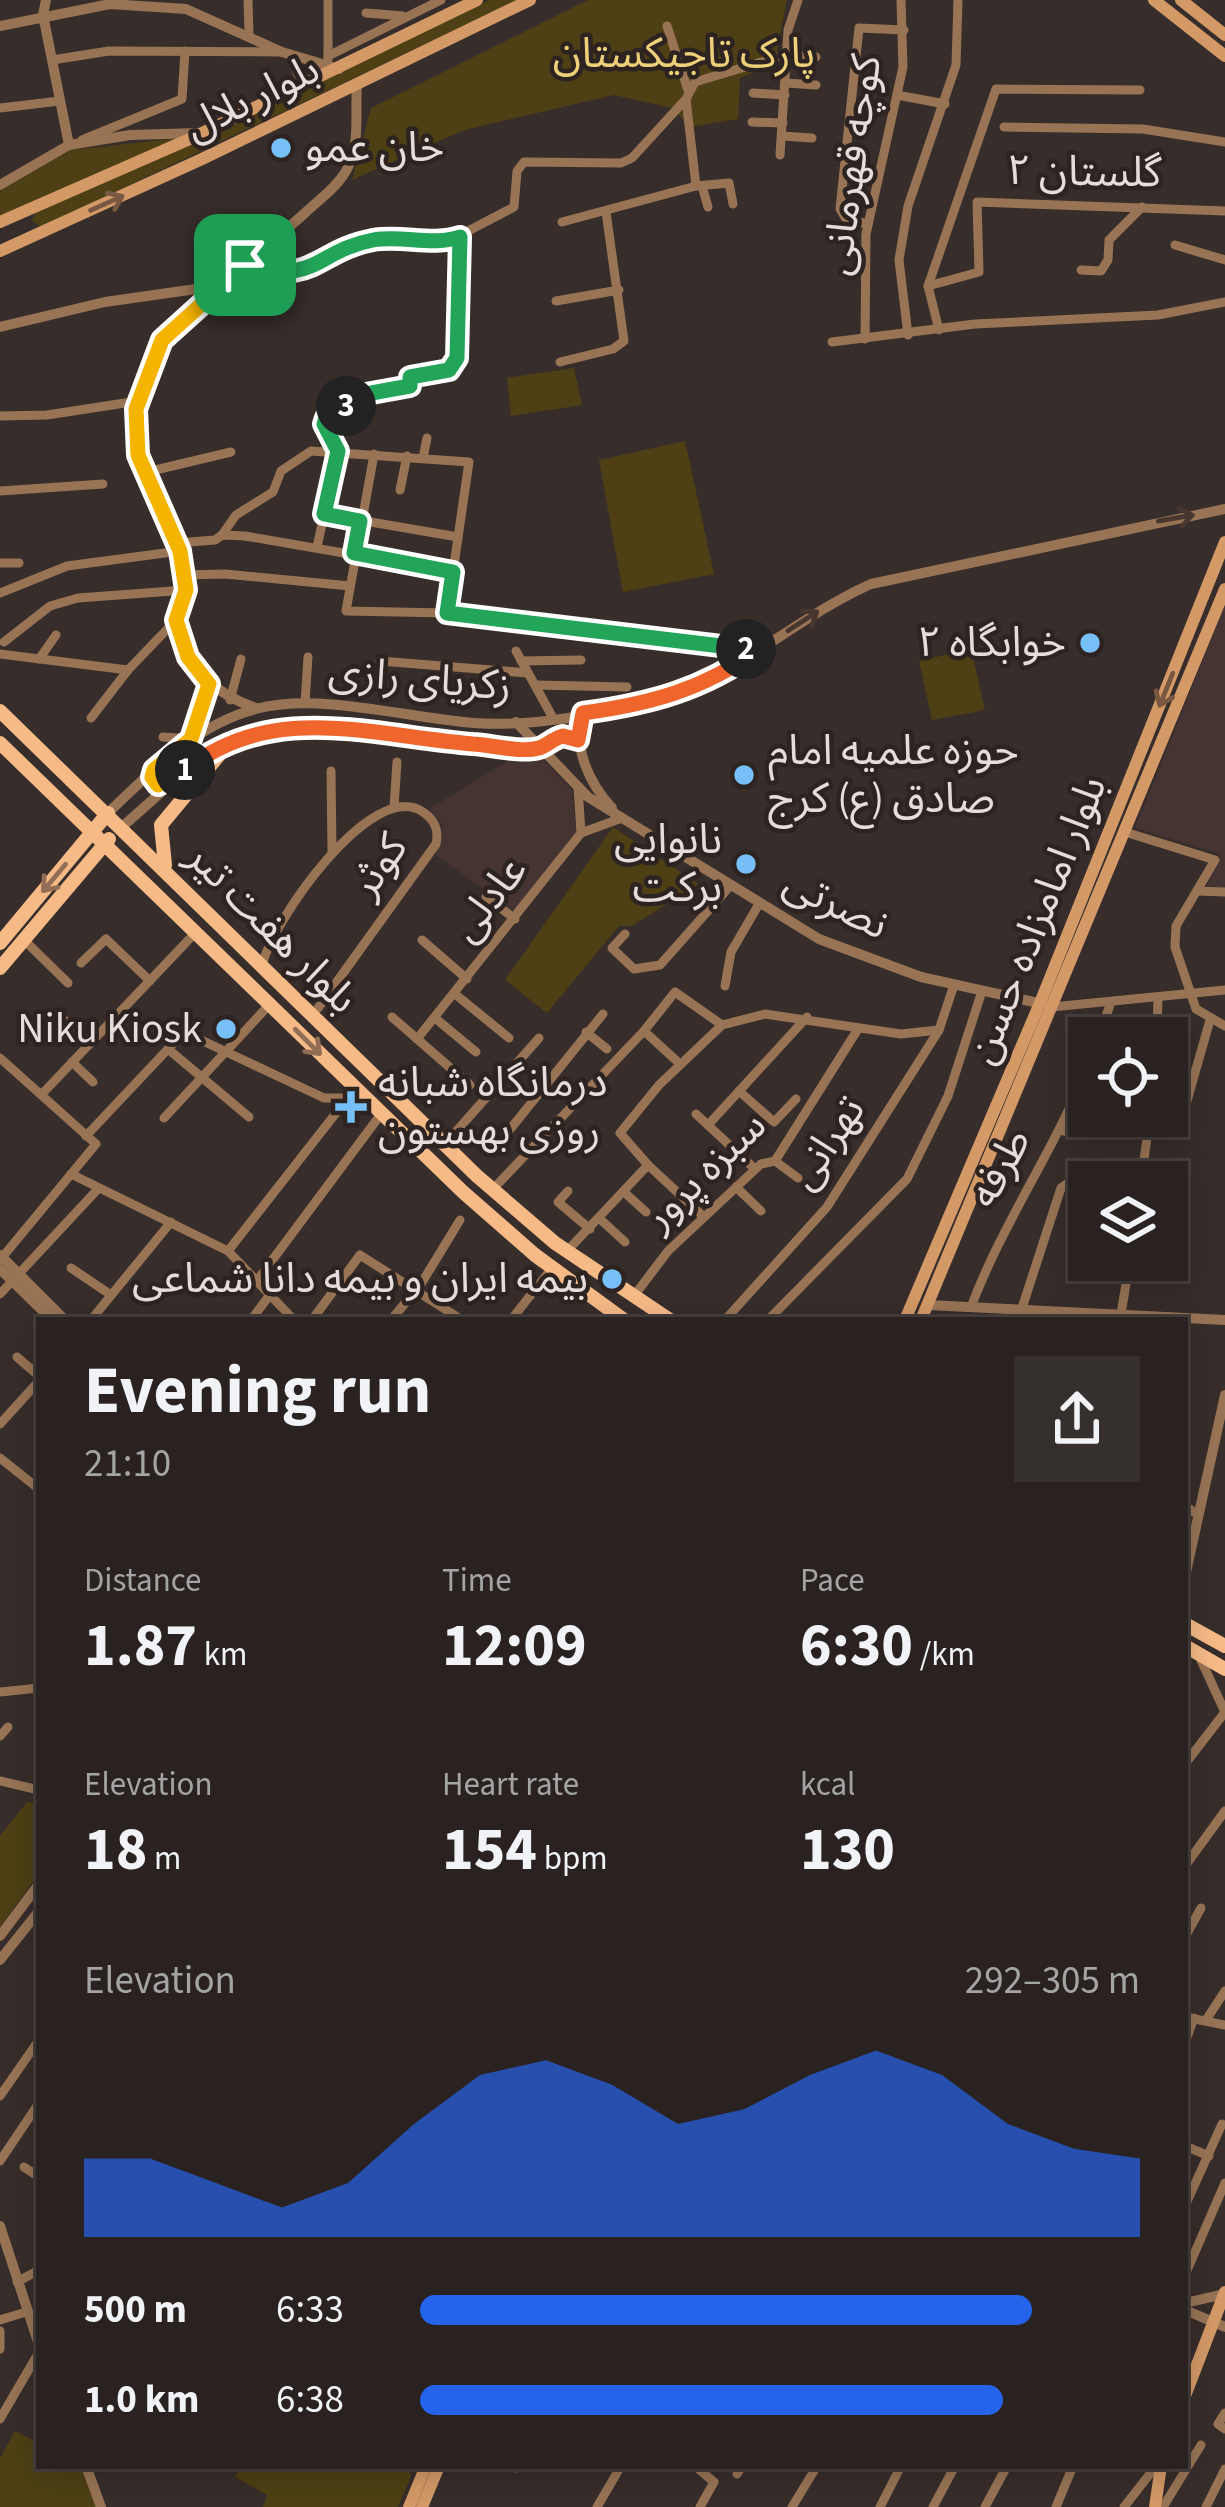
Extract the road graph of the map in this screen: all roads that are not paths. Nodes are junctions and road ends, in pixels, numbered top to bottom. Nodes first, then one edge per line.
1 (46, 0) edge
2 (248, 0) edge
3 (328, 0) edge
4 (442, 0) edge
5 (477, 0) edge
6 (530, 0) edge
7 (798, 0) edge
8 (901, 0) edge
9 (958, 0) edge
10 (1154, 0) edge
11 (1180, 0) edge
12 (157, 3) edge
13 (452, 12) junction
14 (366, 13) dead end
15 (43, 15) junction
16 (406, 16) junction
17 (0, 26) edge
18 (668, 26) dead end
19 (904, 30) junction
20 (463, 32) junction
21 (249, 35) junction
22 (1225, 35) edge
23 (185, 51) junction
24 (286, 54) junction
25 (788, 54) junction
26 (1225, 56) edge
27 (816, 57) dead end
28 (52, 60) junction
29 (332, 63) junction
30 (357, 83) junction
31 (815, 85) dead end
32 (302, 86) junction
33 (785, 89) junction
34 (1140, 90) dead end
35 (753, 93) dead end
36 (687, 94) junction
37 (897, 95) junction
38 (60, 100) junction
39 (944, 104) junction
40 (0, 109) edge
41 (752, 122) dead end
42 (783, 123) junction
43 (1004, 127) dead end
44 (202, 133) junction
45 (782, 136) junction
46 (812, 138) dead end
47 (1225, 142) edge
48 (69, 145) junction
49 (780, 155) dead end
50 (0, 185) edge
51 (699, 186) junction
52 (733, 204) dead end
53 (708, 207) dead end
54 (1142, 207) junction
55 (27, 210) junction
56 (1225, 211) edge
57 (606, 212) junction
58 (0, 222) edge
59 (562, 222) dead end
60 (868, 224) junction
61 (38, 234) junction
62 (460, 237) junction
63 (1175, 244) dead end
64 (0, 251) edge
65 (1225, 260) edge
66 (245, 265) junction
67 (1082, 270) dead end
68 (220, 286) junction
69 (928, 286) junction
70 (619, 290) junction
71 (556, 301) dead end
72 (1225, 302) edge
73 (0, 327) edge
74 (939, 330) junction
75 (908, 335) junction
76 (865, 339) junction
77 (832, 342) dead end
78 (560, 362) dead end
79 (138, 401) junction
80 (0, 416) edge
81 (427, 438) dead end
82 (338, 451) junction
83 (231, 452) dead end
84 (374, 454) junction
85 (407, 457) junction
86 (423, 458) junction
87 (147, 472) junction
88 (103, 484) dead end
89 (400, 490) dead end
90 (0, 491) edge
91 (1225, 509) edge
92 (324, 514) junction
93 (360, 521) junction
94 (223, 535) junction
95 (458, 537) junction
96 (1225, 542) edge
97 (178, 547) junction
98 (317, 547) junction
99 (354, 553) junction
100 (0, 563) edge
101 (19, 563) dead end
102 (453, 572) junction
103 (184, 575) junction
104 (291, 584) junction
105 (350, 586) junction
106 (1225, 589) edge
107 (186, 590) junction
108 (0, 593) edge
109 (290, 601) dead end
110 (447, 613) junction
111 (176, 620) junction
112 (0, 630) edge
113 (56, 635) dead end
114 (4, 642) junction
115 (758, 650) junction
116 (3, 654) edge
117 (308, 657) dead end
118 (39, 659) junction
119 (241, 659) dead end
120 (581, 660) dead end
121 (380, 661) dead end
122 (128, 670) junction
123 (528, 673) junction
124 (209, 684) junction
125 (535, 685) junction
126 (626, 687) dead end
127 (230, 700) junction
128 (305, 703) junction
129 (256, 708) junction
130 (0, 711) edge
131 (583, 713) junction
132 (92, 718) dead end
133 (553, 718) junction
134 (516, 722) junction
135 (163, 737) dead end
136 (191, 739) junction
137 (578, 740) junction
138 (229, 742) junction
139 (0, 743) edge
140 (541, 748) junction
141 (397, 762) dead end
142 (154, 770) junction
143 (331, 771) dead end
144 (167, 784) junction
145 (578, 787) junction
146 (394, 807) junction
147 (108, 814) junction
148 (622, 818) junction
149 (122, 826) junction
150 (1125, 832) junction
151 (581, 833) junction
152 (100, 836) junction
153 (332, 853) junction
154 (166, 870) junction
155 (730, 886) junction
156 (1197, 891) junction
157 (1225, 892) edge
158 (486, 897) dead end
159 (759, 904) junction
160 (515, 919) junction
161 (197, 932) junction
162 (274, 932) junction
163 (625, 934) dead end
164 (24, 940) junction
165 (422, 940) dead end
166 (238, 942) junction
167 (0, 943) edge
168 (81, 963) dead end
169 (262, 966) junction
170 (0, 968) edge
171 (467, 979) junction
172 (150, 981) junction
173 (68, 983) dead end
174 (954, 985) junction
175 (725, 986) dead end
176 (1225, 990) edge
177 (982, 991) junction
178 (455, 994) junction
179 (1189, 994) junction
180 (1158, 997) junction
181 (1111, 1002) junction
182 (270, 1004) junction
183 (1046, 1005) junction
184 (318, 1008) dead end
185 (603, 1014) dead end
186 (392, 1017) dead end
187 (807, 1017) junction
188 (1106, 1017) edge
189 (1158, 1017) edge
190 (62, 1018) dead end
191 (435, 1018) junction
192 (1210, 1020) junction
193 (722, 1024) junction
194 (1225, 1026) edge
195 (858, 1029) junction
196 (939, 1030) junction
197 (644, 1031) junction
198 (586, 1032) junction
199 (509, 1038) dead end
200 (539, 1038) dead end
201 (417, 1040) junction
202 (90, 1044) junction
203 (168, 1049) junction
204 (607, 1049) dead end
205 (226, 1052) junction
206 (476, 1052) dead end
207 (0, 1058) edge
208 (72, 1062) junction
209 (680, 1064) junction
210 (536, 1075) dead end
211 (203, 1076) junction
212 (93, 1082) dead end
213 (470, 1085) dead end
214 (548, 1085) junction
215 (739, 1091) junction
216 (351, 1093) junction
217 (41, 1094) junction
218 (1188, 1097) edge
219 (796, 1100) dead end
220 (533, 1102) junction
221 (1068, 1110) edge
222 (381, 1114) junction
223 (696, 1114) dead end
224 (249, 1117) dead end
225 (164, 1118) dead end
226 (554, 1121) junction
227 (708, 1125) junction
228 (1059, 1130) junction
229 (508, 1132) dead end
230 (1068, 1132) edge
231 (91, 1140) junction
232 (445, 1144) junction
233 (460, 1159) junction
234 (775, 1161) junction
235 (648, 1165) junction
236 (755, 1169) junction
237 (444, 1173) junction
238 (71, 1174) junction
239 (477, 1175) junction
240 (798, 1178) dead end
241 (1068, 1183) edge
242 (736, 1187) junction
243 (493, 1189) junction
244 (97, 1190) junction
245 (568, 1191) dead end
246 (464, 1192) junction
247 (624, 1192) junction
248 (761, 1211) dead end
249 (646, 1213) dead end
250 (704, 1217) junction
251 (600, 1219) junction
252 (460, 1220) dead end
253 (171, 1222) junction
254 (590, 1229) junction
255 (625, 1242) dead end
256 (228, 1251) junction
257 (567, 1252) junction
258 (1, 1260) edge
259 (71, 1268) dead end
260 (552, 1268) junction
261 (15, 1277) junction
262 (1127, 1281) edge
263 (256, 1282) junction
264 (416, 1291) junction
265 (0, 1294) edge
266 (111, 1295) junction
267 (269, 1296) junction
268 (633, 1297) junction
269 (928, 1305) junction
270 (971, 1307) junction
271 (1022, 1308) junction
272 (49, 1317) edge
273 (62, 1317) edge
274 (93, 1317) edge
275 (253, 1317) edge
276 (291, 1317) edge
277 (314, 1317) edge
278 (394, 1317) edge
279 (457, 1317) edge
280 (513, 1317) edge
281 (620, 1317) edge
282 (665, 1317) edge
283 (728, 1317) edge
284 (771, 1317) edge
285 (906, 1317) edge
286 (922, 1317) edge
287 (1016, 1317) edge
288 (1111, 1317) edge
289 (1121, 1317) edge
290 (1188, 1319) edge
291 (1225, 1320) edge
292 (17, 1357) dead end
293 (36, 1376) edge
294 (36, 1382) edge
295 (1225, 1395) edge
296 (2, 1419) edge
297 (1222, 1421) edge
298 (1210, 1454) junction
299 (0, 1458) edge
300 (1225, 1459) edge
301 (36, 1487) edge
302 (1188, 1508) edge
303 (1197, 1514) junction
304 (1188, 1557) edge
305 (1188, 1626) edge
306 (1225, 1646) edge
307 (1192, 1649) edge
308 (1225, 1669) edge
309 (36, 1688) edge
310 (0, 1692) edge
311 (1225, 1712) edge
312 (1188, 1760) edge
313 (0, 1781) edge
314 (36, 1789) edge
315 (1225, 1811) edge
316 (1188, 1862) edge
317 (36, 1888) edge
318 (1201, 1908) dead end
319 (36, 1915) edge
320 (1188, 1932) edge
321 (0, 1936) edge
322 (0, 1960) edge
323 (1225, 1991) edge
324 (1195, 2018) edge
325 (1225, 2025) edge
326 (36, 2044) edge
327 (0, 2096) edge
328 (36, 2107) edge
329 (1222, 2124) edge
330 (1188, 2147) edge
331 (1209, 2156) junction
332 (0, 2161) edge
333 (24, 2167) dead end
334 (36, 2174) edge
335 (1225, 2183) edge
336 (1188, 2200) edge
337 (0, 2226) edge
338 (1188, 2268) edge
339 (36, 2272) edge
340 (17, 2282) junction
341 (1225, 2293) edge
342 (1188, 2306) edge
343 (1188, 2309) edge
344 (33, 2311) edge
345 (0, 2320) edge
346 (1219, 2325) edge
347 (0, 2331) edge
348 (0, 2349) edge
349 (36, 2353) edge
350 (1188, 2390) edge
351 (1225, 2413) edge
352 (0, 2419) edge
353 (1225, 2428) edge
354 (1202, 2445) dead end
355 (1188, 2465) edge
356 (87, 2469) edge
357 (425, 2469) edge
358 (426, 2469) edge
359 (619, 2469) edge
360 (699, 2469) edge
361 (815, 2469) edge
362 (899, 2469) edge
363 (953, 2469) edge
364 (1005, 2469) edge
365 (1072, 2469) edge
366 (1156, 2469) edge
367 (1158, 2469) edge
368 (1185, 2469) edge
369 (1225, 2469) edge
370 (1159, 2506) edge
371 (101, 2507) edge
372 (409, 2507) edge
373 (422, 2507) edge
374 (597, 2507) edge
375 (700, 2507) edge
376 (792, 2507) edge
377 (880, 2507) edge
378 (934, 2507) edge
379 (985, 2507) edge
380 (1056, 2507) edge
381 (1124, 2507) edge
382 (1206, 2507) edge

1 - 15 street
2 - 21 street
3 - 29 street
4 - 16 street
5 - 13 main road, بلوار بلال
6 - 20 main road, بلوار بلال
7 - 25 street
8 - 19 street, کوچه قهرمانی
9 - 39 street
10 - 26 main road
11 - 22 main road
12 - 15 street
12 - 21 street
13 - 20 main road
13 - 29 main road, بلوار بلال
14 - 16 street
15 - 17 street
15 - 28 street
16 - 29 street
18 - 36 street
19 - 37 street, کوچه قهرمانی
19 - 60 street
20 - 30 main road, بلوار بلال
21 - 24 street
23 - 24 street
23 - 28 street
23 - 48 street
24 - 29 street
24 - 32 street
25 - 27 street
25 - 33 street
25 - 36 street
28 - 38 street
29 - 32 main road, بلوار بلال
61 -> 30 main road, بلوار بلال
30 - 66 street
31 - 33 street
32 - 44 main road, بلوار بلال
33 - 35 street
33 - 42 street
34 - 69 street
36 - 51 street
36 - 62 street
37 - 39 street
37 - 60 street, کوچه قهرمانی
38 - 40 street
38 - 48 street
39 - 75 street
41 - 42 street
42 - 45 street
43 - 47 street
44 - 48 street
44 - 55 main road, بلوار بلال
45 - 46 street
45 - 49 street
48 - 50 street
51 - 52 street
51 - 53 street
51 - 57 street
54 - 56 street, گلستان ۲
54 - 67 street
54 - 69 street, گلستان ۲
55 - 58 main road, بلوار بلال
55 - 61 main road
57 - 59 street
57 - 70 street
60 - 76 street, کوچه قهرمانی
61 - 64 main road, بلوار بلال
62 - 66 street
62 - 82 street
63 - 65 street
66 - 68 street
68 - 73 street
68 - 79 street
69 - 74 street
70 - 71 street
70 - 78 street
72 - 74 street
74 - 75 street
75 - 76 street
76 - 77 street
79 - 80 street
79 - 87 street
81 - 86 street
82 - 84 street
82 - 92 street
82 - 94 street
83 - 87 street
84 - 85 street
84 - 93 street
85 - 86 street
85 - 89 street
86 - 95 street
87 - 97 street
88 - 90 street
115 -> 91 street, زکریای رازی
92 - 93 street
92 - 98 street
93 - 95 street
93 - 99 street
94 - 97 street
94 - 98 street
95 - 102 street
96 -> 183 main road, بلوار امامزاده حسن
97 - 103 street
97 - 108 street
98 - 99 street
99 - 102 street
99 - 105 street
100 - 101 street
102 - 110 street
103 - 104 street
103 - 107 street
104 - 105 street
104 - 109 street
105 - 110 street
106 - 150 main road, بلوار امامزاده حسن
107 - 111 street
107 - 114 street
110 - 115 street
111 - 122 street
111 - 124 street
112 - 114 street
113 - 118 street
114 - 116 street
115 - 131 street, زکریای رازی
116 - 118 street
117 - 128 street
118 - 122 street
119 - 127 street
120 - 123 street
121 - 123 street
122 - 132 street
123 - 125 street
124 - 127 street
124 - 136 street
125 - 126 street
125 - 133 street
127 - 129 street
128 - 129 street, زکریای رازی
128 - 134 street, زکریای رازی
129 - 136 street, زکریای رازی
130 - 147 main road, بلوار هفت تیر
131 - 133 street, زکریای رازی
131 - 137 street
133 - 134 street, زکریای رازی
134 - 140 street, نصرتی
135 - 136 street
136 - 142 street, زکریای رازی
137 - 140 street, زکریای رازی
137 - 148 street, نصرتی
138 - 140 street, زکریای رازی
138 - 144 street, زکریای رازی
138 - 154 main road
139 - 152 main road, بلوار هفت تیر
140 - 145 street, نصرتی
141 - 146 street
142 - 144 street
142 - 147 street, زکریای رازی
143 - 153 street
144 - 149 street, زکریای رازی
145 - 148 street, نصرتی
145 - 151 street, عادلی
146 - 153 street, کوثر
146 - 184 street, کوثر
147 - 149 main road, بلوار هفت تیر
147 - 152 main road
148 - 151 street
148 - 155 street, نصرتی
149 - 152 main road
149 - 154 main road, بلوار هفت تیر
150 - 156 street
150 - 183 main road, بلوار امامزاده حسن
151 - 160 street, عادلی
152 - 161 main road, بلوار هفت تیر
152 - 164 main road
152 -> 167 main road
153 - 162 street, کوثر
154 - 166 main road, بلوار هفت تیر
155 - 159 street, نصرتی
155 - 163 street
156 - 157 street
156 - 179 street
158 - 160 street
159 - 174 street, نصرتی
159 - 175 street
160 - 171 street, عادلی
161 - 172 street
161 - 182 main road, بلوار هفت تیر
162 - 166 street
162 - 169 street, کوثر
164 - 170 main road
164 - 173 street
165 - 171 street
166 - 169 main road, بلوار هفت تیر
168 - 172 street
169 - 232 main road, بلوار هفت تیر
171 - 178 street, عادلی
172 - 202 street
174 - 177 street, نصرتی
174 - 196 street, تهرانی
176 - 179 street
177 - 183 street, نصرتی
177 - 284 street
178 - 191 street, عادلی
178 - 199 street
179 - 180 street
179 - 192 street
180 - 181 street
180 - 189 street
181 - 183 street
181 - 188 street
182 - 205 street
182 -> 216 main road, بلوار هفت تیر
183 - 269 main road, بلوار امامزاده حسن
183 - 285 main road, بلوار امامزاده حسن
185 - 198 street
186 - 201 street
187 - 193 street
187 - 195 street
187 - 215 street
190 - 202 street
191 - 201 street, عادلی
191 - 206 street
192 - 194 street
192 - 218 street
193 - 197 street
193 - 209 street
195 - 196 street
195 - 234 street, سبزه پرور
196 - 283 street, تهرانی
197 - 209 street
197 - 226 street
198 - 204 street
198 - 214 street
200 - 232 street
201 - 213 street
202 - 208 street
203 - 205 street
203 - 211 street
203 - 231 street
205 - 211 street
205 - 216 street
207 - 217 street
208 - 212 street
208 - 217 street
209 - 235 street
210 - 214 street
211 - 224 street
211 - 225 street
214 - 220 street
215 - 219 street
215 - 227 street
216 - 222 main road, بلوار هفت تیر
216 - 256 street
217 - 231 street
220 - 226 street
220 - 229 street
221 - 228 street, طرفه
222 - 237 main road, بلوار هفت تیر
222 - 263 street
223 - 227 street
226 - 243 street
227 - 236 street
228 - 230 street
228 - 270 street, طرفه
231 - 238 street
232 - 233 main road, بلوار هفت تیر
233 - 237 main road
233 - 239 main road, بلوار هفت تیر
234 - 236 street, سبزه پرور
234 - 240 street
235 - 247 street
235 - 250 street
236 - 242 street, سبزه پرور
237 - 246 main road, بلوار هفت تیر
238 - 244 street
238 - 258 street
239 - 243 main road, بلوار هفت تیر
239 - 246 main road
241 - 271 street
242 - 248 street
242 - 250 street, سبزه پرور
243 - 257 main road, بلوار هفت تیر
244 - 253 street
244 - 261 street
245 - 254 street
246 - 260 main road, بلوار هفت تیر
247 - 249 street
247 - 251 street
250 - 268 street, سبزه پرور
251 - 254 street
251 - 255 street
252 - 264 street
253 - 256 street
253 - 266 street
254 - 257 street
256 - 263 street
257 - 268 main road, بلوار هفت تیر
258 - 261 street
259 - 266 street
260 - 280 street
260 - 281 main road, بلوار هفت تیر
261 - 265 street
261 - 272 street
261 - 273 street
262 - 289 street
263 - 267 street
264 - 277 street
264 - 278 street
264 - 279 street
266 - 274 street
267 - 275 street
267 - 276 street
268 - 282 main road, بلوار هفت تیر
269 - 270 street
269 - 286 main road, بلوار امامزاده حسن
270 - 271 street
271 - 287 street
271 - 288 street
290 - 291 street
292 - 293 street
294 - 296 street
295 - 297 street
297 - 298 street
298 - 300 street
298 - 303 street
299 - 301 street
302 - 303 street
303 - 304 street
305 - 306 main road
307 - 308 main road
307 - 311 street
309 - 310 street
311 - 312 street
313 - 314 street
315 - 316 street
317 - 321 street
318 - 320 street
319 - 322 street
323 - 324 street
324 - 325 street
326 - 327 street
328 - 332 street
329 - 331 street
330 - 331 street
331 - 336 street
333 - 334 street
335 - 338 street
337 - 340 street
339 - 340 street
340 - 344 street
341 - 342 street
341 - 346 main road
343 - 346 street
344 - 345 street
346 - 350 main road
347 - 348 street
349 - 352 street
351 - 353 street
354 - 355 street
356 - 371 street
357 - 372 main road
358 - 373 main road
359 - 374 street
360 - 375 street
361 - 376 street
362 - 377 street
363 - 378 street
364 - 379 street
365 - 380 street
366 - 381 street
367 - 370 main road
368 - 370 street
369 - 382 street

